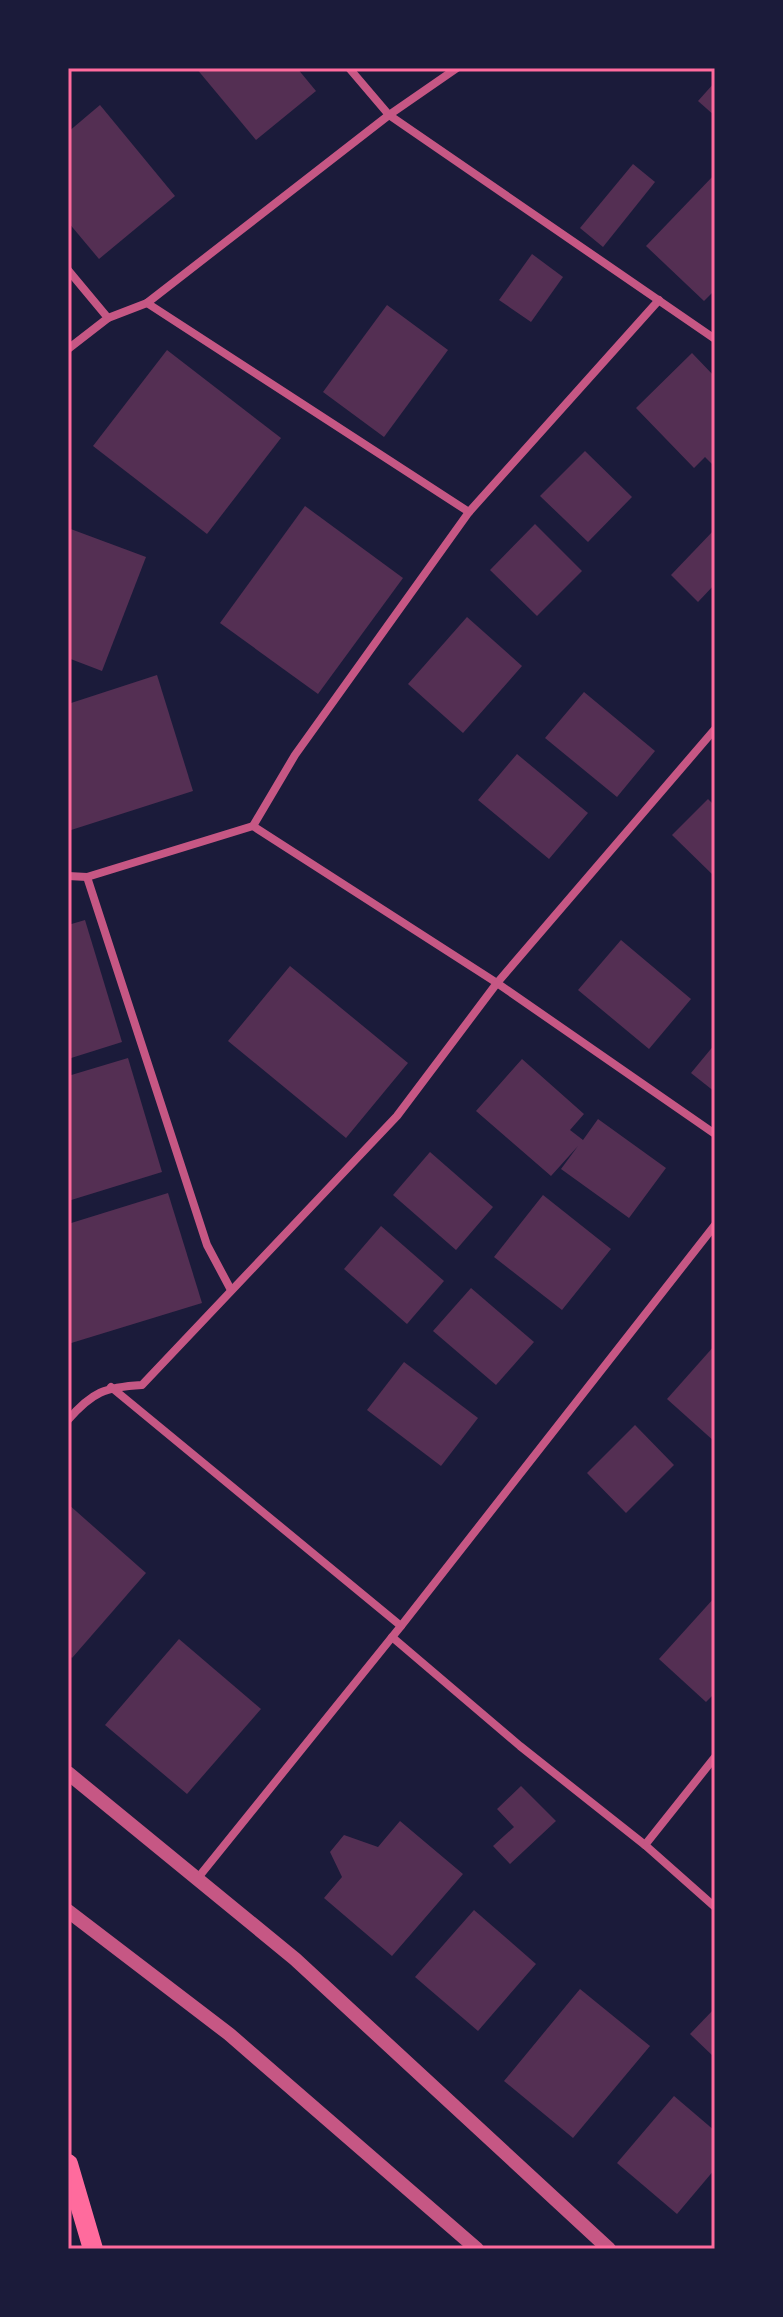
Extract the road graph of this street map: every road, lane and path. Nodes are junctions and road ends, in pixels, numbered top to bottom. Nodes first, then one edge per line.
1 (349, 68) edge
2 (457, 68) edge
3 (389, 115) junction
4 (68, 270) edge
5 (659, 300) junction
6 (147, 303) junction
7 (108, 318) junction
8 (715, 339) edge
9 (68, 349) edge
10 (469, 512) junction
11 (715, 729) edge
12 (253, 826) junction
13 (68, 876) edge
14 (87, 877) junction
15 (497, 983) junction
16 (715, 1134) edge
17 (715, 1225) edge
18 (231, 1290) junction
19 (110, 1386) junction
20 (68, 1420) edge
21 (401, 1626) junction
22 (392, 1637) junction
23 (715, 1757) edge
24 (68, 1773) edge
25 (645, 1845) junction
26 (197, 1879) junction
27 (715, 1907) edge
28 (68, 1911) edge
29 (68, 2164) edge
30 (93, 2249) edge
31 (477, 2249) edge
32 (609, 2249) edge

1 - 3 street
2 - 3 street
3 - 5 street
3 - 6 street
4 - 7 street
5 - 8 street
5 - 10 street
6 - 7 street
6 - 10 street
7 - 9 street
10 - 12 street
11 - 15 street
12 - 14 street
12 - 15 street
13 - 14 street
14 - 18 street
15 - 16 street
15 - 18 street
17 - 21 street
18 - 19 street
19 - 20 street
19 - 21 street
21 - 22 street
22 - 25 street
22 - 26 street
23 - 25 street
24 - 26 street
25 - 27 street
26 - 32 street
28 - 31 street
29 - 30 main road

